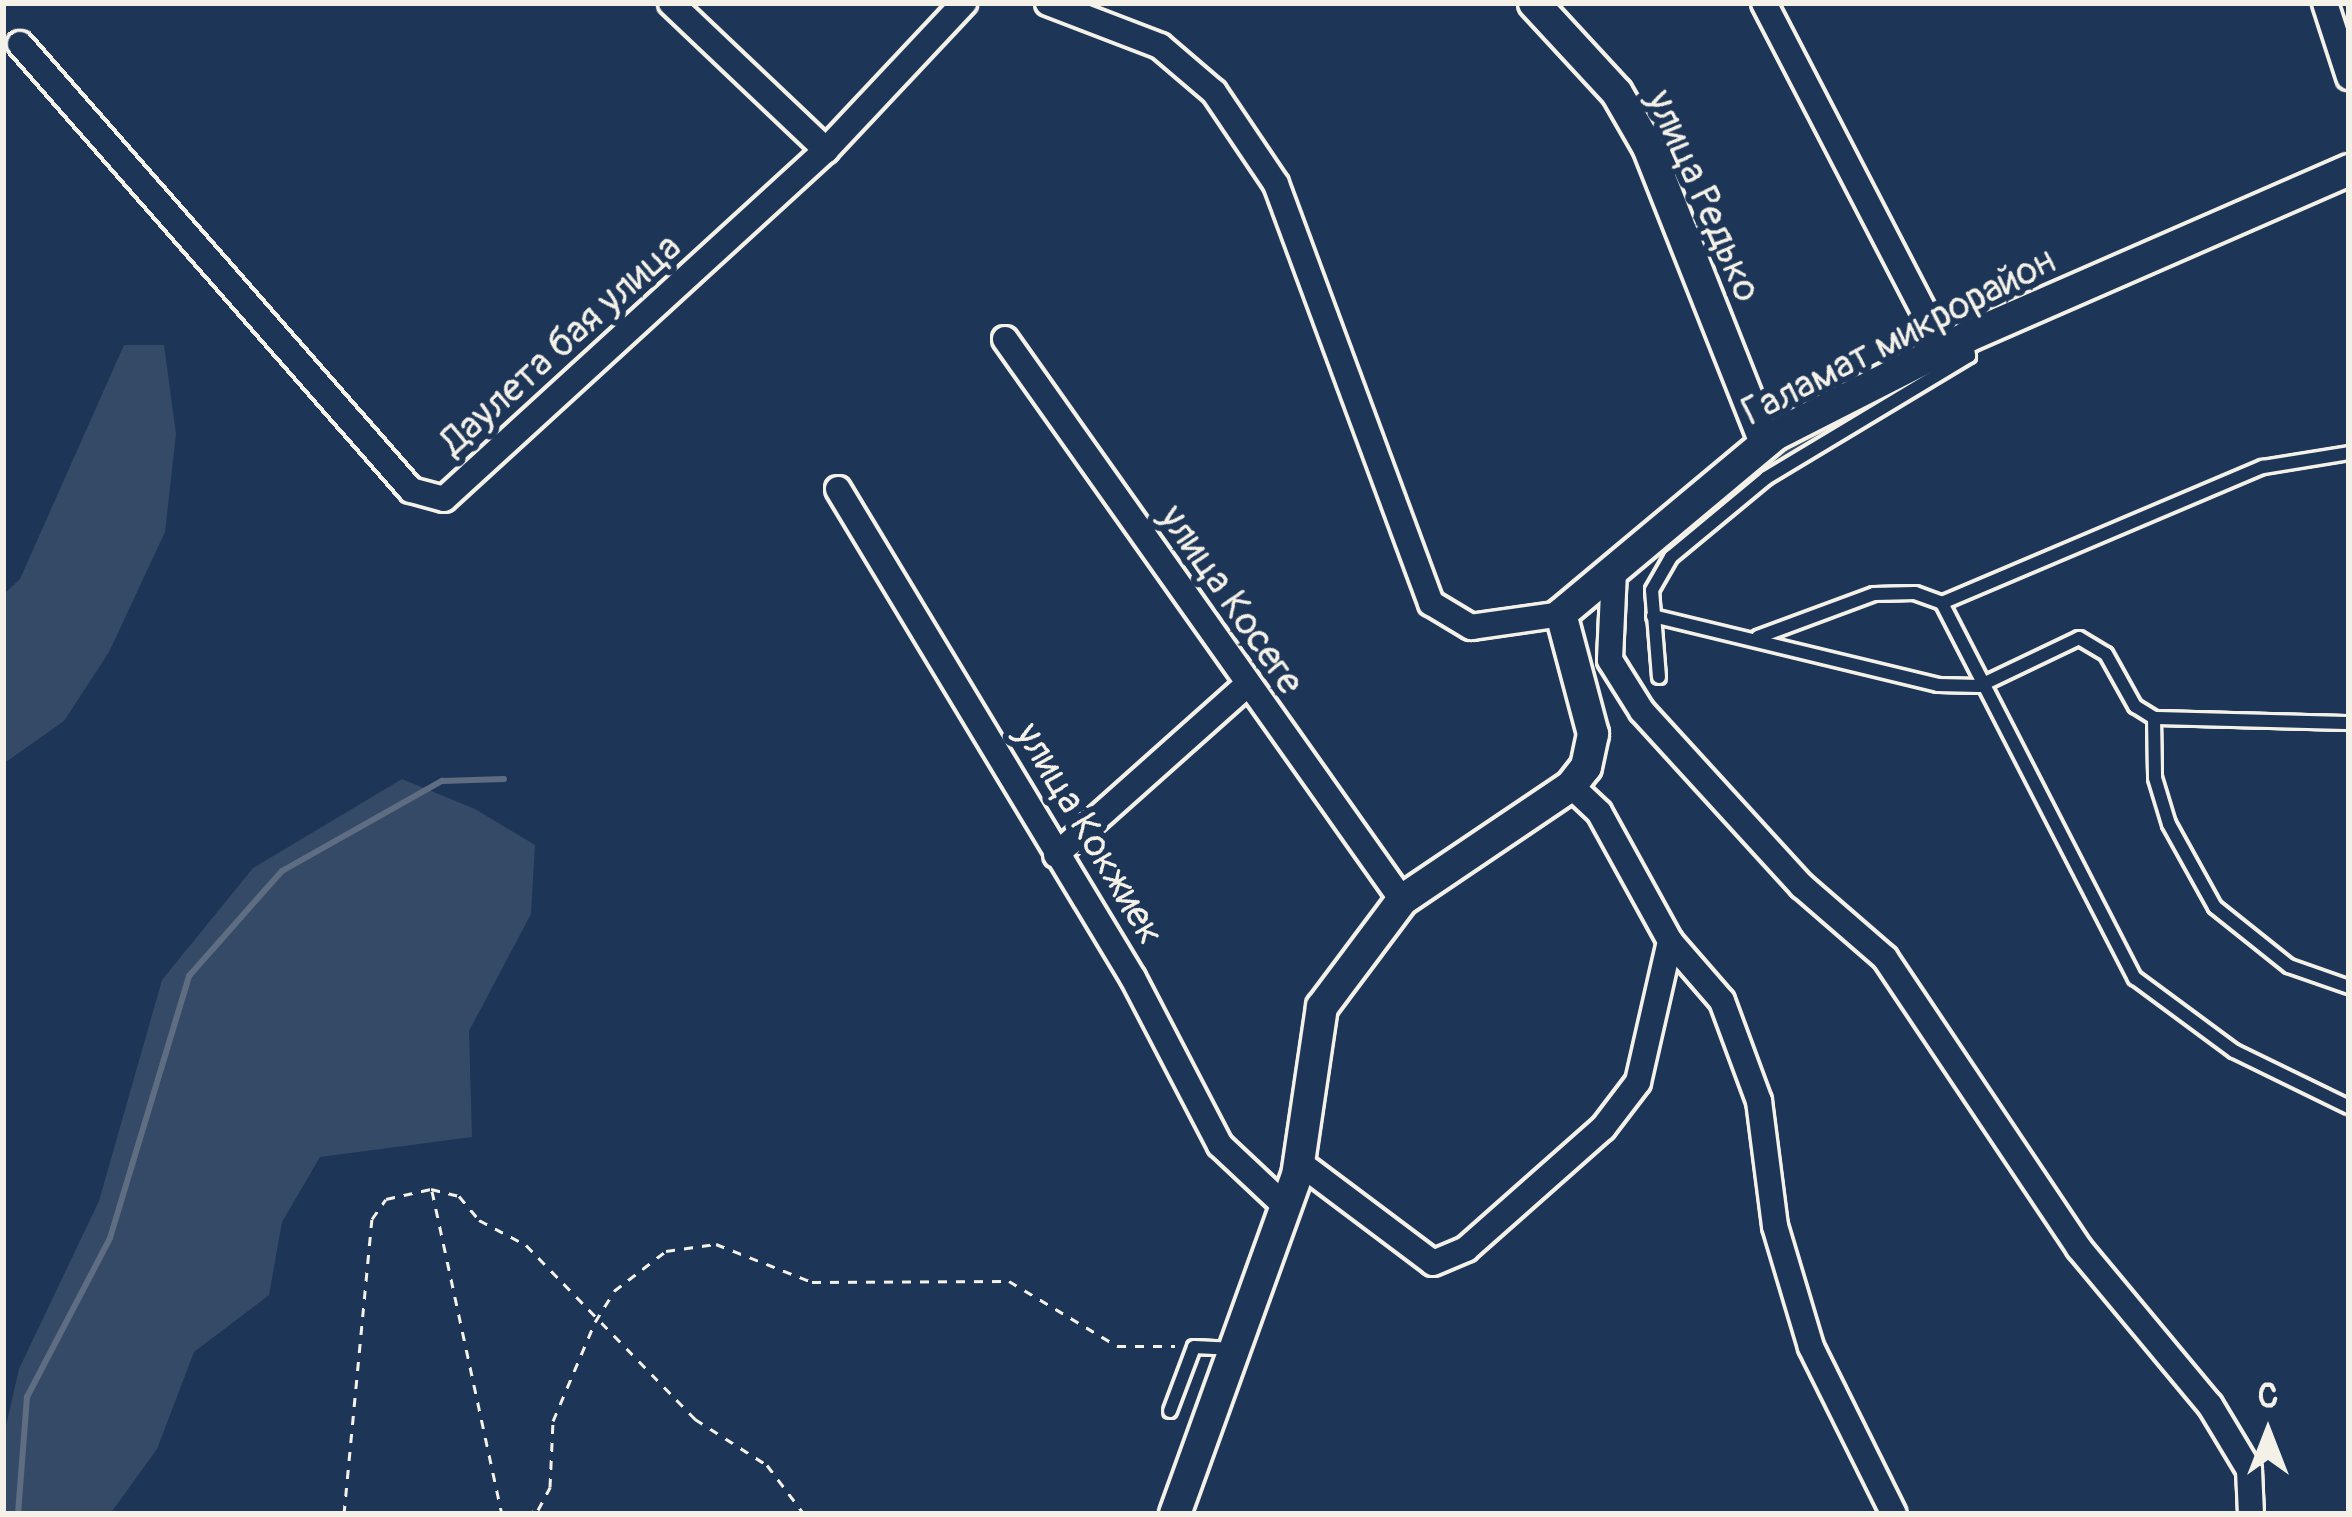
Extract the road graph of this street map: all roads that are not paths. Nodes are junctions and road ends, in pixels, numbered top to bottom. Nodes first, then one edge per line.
1 (671, 3) edge
2 (964, 3) edge
3 (1048, 3) edge
4 (1534, 3) edge
5 (1764, 3) edge
6 (2325, 3) edge
7 (20, 44) dead end
8 (2349, 77) edge
9 (826, 150) junction
10 (2349, 170) edge
11 (1005, 338) dead end
12 (1955, 344) junction
13 (1765, 443) junction
14 (2349, 453) edge
15 (838, 488) dead end
16 (1614, 571) junction
17 (1942, 603) junction
18 (1561, 614) junction
19 (1653, 616) junction
20 (1757, 637) junction
21 (1658, 677) dead end
22 (1246, 686) junction
23 (1978, 686) junction
24 (2154, 718) junction
25 (2349, 723) edge
26 (1571, 786) junction
27 (1056, 855) junction
28 (1402, 900) junction
29 (1670, 941) junction
30 (2349, 987) edge
31 (2349, 1106) edge
32 (1300, 1163) junction
33 (1286, 1208) junction
34 (1236, 1349) junction
35 (1170, 1411) dead end
36 (1175, 1514) edge
37 (1894, 1514) edge
38 (2251, 1514) edge

1 - 9 street
2 - 9 street, Даулета бая улица
3 - 18 street
4 - 13 street, улица Редько
5 - 12 street
6 - 8 street
7 - 9 street, Даулета бая улица
10 - 12 street, Галамат микрорайон
11 - 22 street, улица Косеге
12 - 13 street, Галамат микрорайон
12 - 19 lane
13 - 16 street, Галамат микрорайон
14 - 17 lane
15 - 27 street, улица Кокжиек
16 - 18 street, Галамат микрорайон
16 - 38 street
17 - 20 lane
17 - 23 lane
18 - 26 street
19 - 20 lane
19 - 21 lane
20 - 23 lane
22 - 27 street
22 - 28 street, улица Косеге
23 - 24 lane
23 - 31 lane
24 - 25 lane
24 - 30 lane
26 - 28 street
26 - 29 street
27 - 33 street, улица Кокжиек
28 - 32 street
29 - 32 street
29 - 37 street
32 - 33 street
33 - 34 street
34 - 35 lane
34 - 36 street

